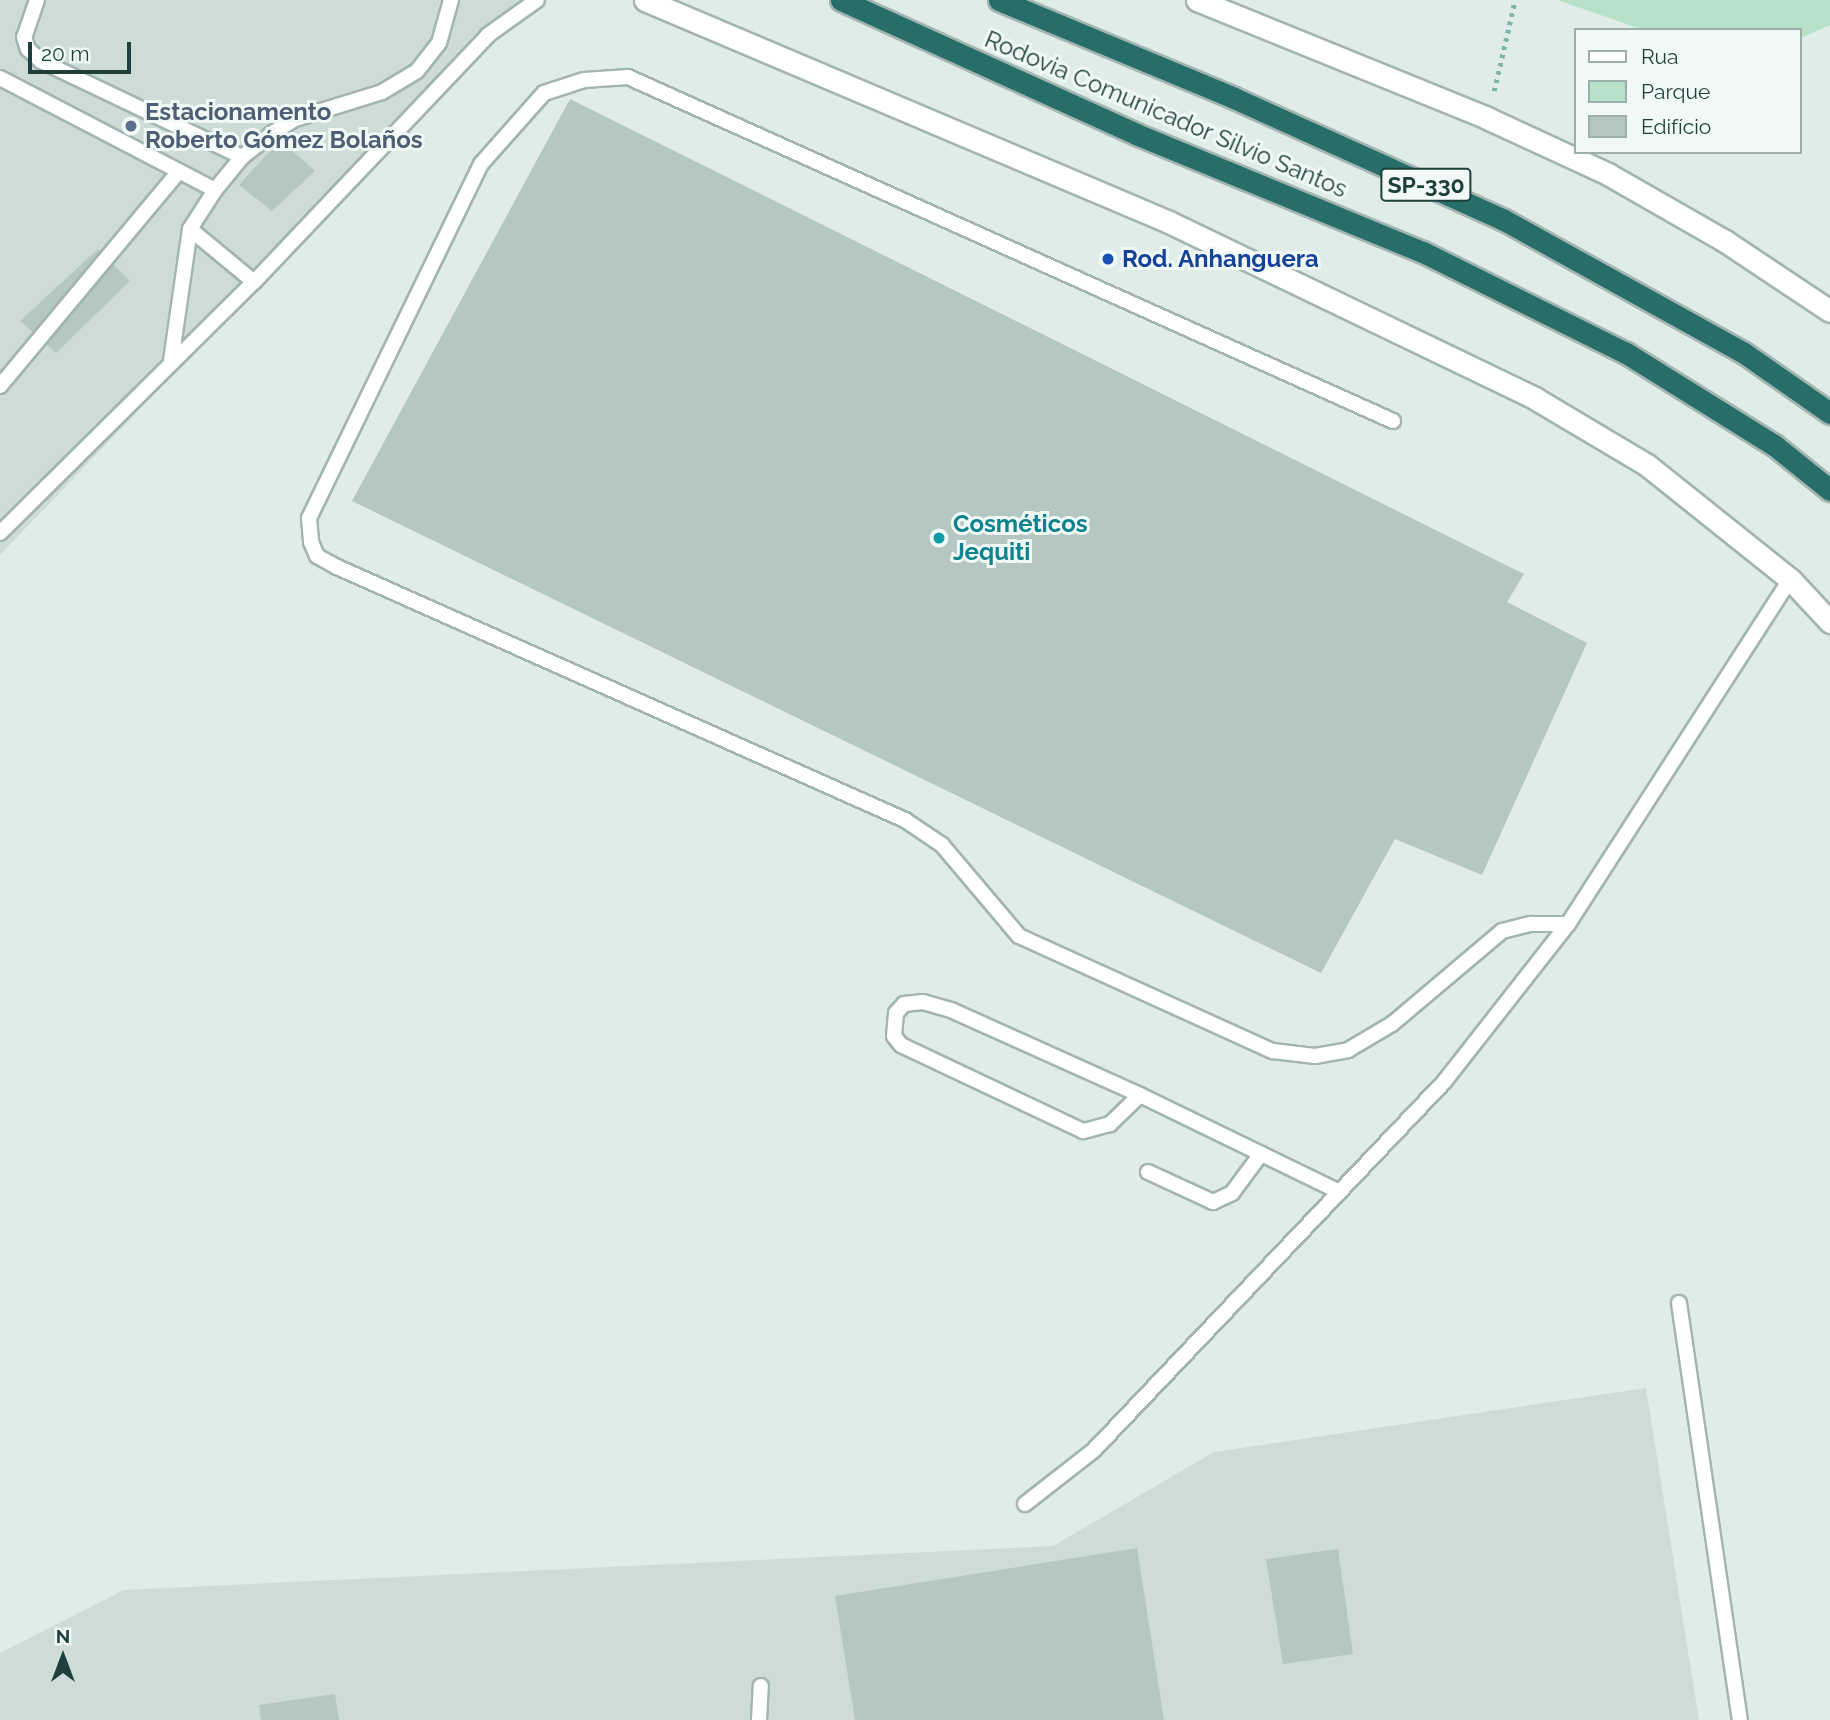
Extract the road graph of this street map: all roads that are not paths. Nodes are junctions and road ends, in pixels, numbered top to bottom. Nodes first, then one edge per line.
1 (37, 0) edge
2 (451, 0) edge
3 (537, 0) edge
4 (645, 0) edge
5 (841, 0) edge
6 (999, 0) edge
7 (1197, 0) edge
8 (0, 78) edge
9 (242, 157) junction
10 (178, 172) junction
11 (215, 190) junction
12 (190, 229) junction
13 (254, 282) junction
14 (1830, 312) edge
15 (171, 361) junction
16 (0, 386) edge
17 (1830, 413) edge
18 (1393, 421) dead end
19 (1830, 490) edge
20 (0, 533) edge
21 (1790, 579) junction
22 (1830, 622) edge
23 (1568, 924) junction
24 (1140, 1095) junction
25 (1261, 1154) junction
26 (1148, 1172) dead end
27 (1340, 1192) junction
28 (1679, 1303) dead end
29 (1025, 1504) dead end
30 (761, 1686) dead end
31 (759, 1720) edge
32 (1740, 1720) edge

1 - 9 lane
2 - 9 lane
3 - 13 lane
4 - 21 main road
5 - 19 highway, Rodovia Comunicador Silvio Santos / SP-330
6 - 17 highway, Rodovia Comunicador Silvio Santos / SP-330
7 - 14 main road
8 - 10 lane
9 - 11 lane
10 - 11 lane
10 - 16 lane
11 - 12 lane
12 - 13 lane
12 - 15 lane
13 - 15 lane
15 - 20 lane
18 - 23 lane
21 - 22 main road
21 - 23 lane
23 - 27 lane
24 - 24 lane
24 - 25 lane
25 - 26 lane
25 - 27 lane
27 - 29 lane
28 - 32 lane
30 - 31 lane

